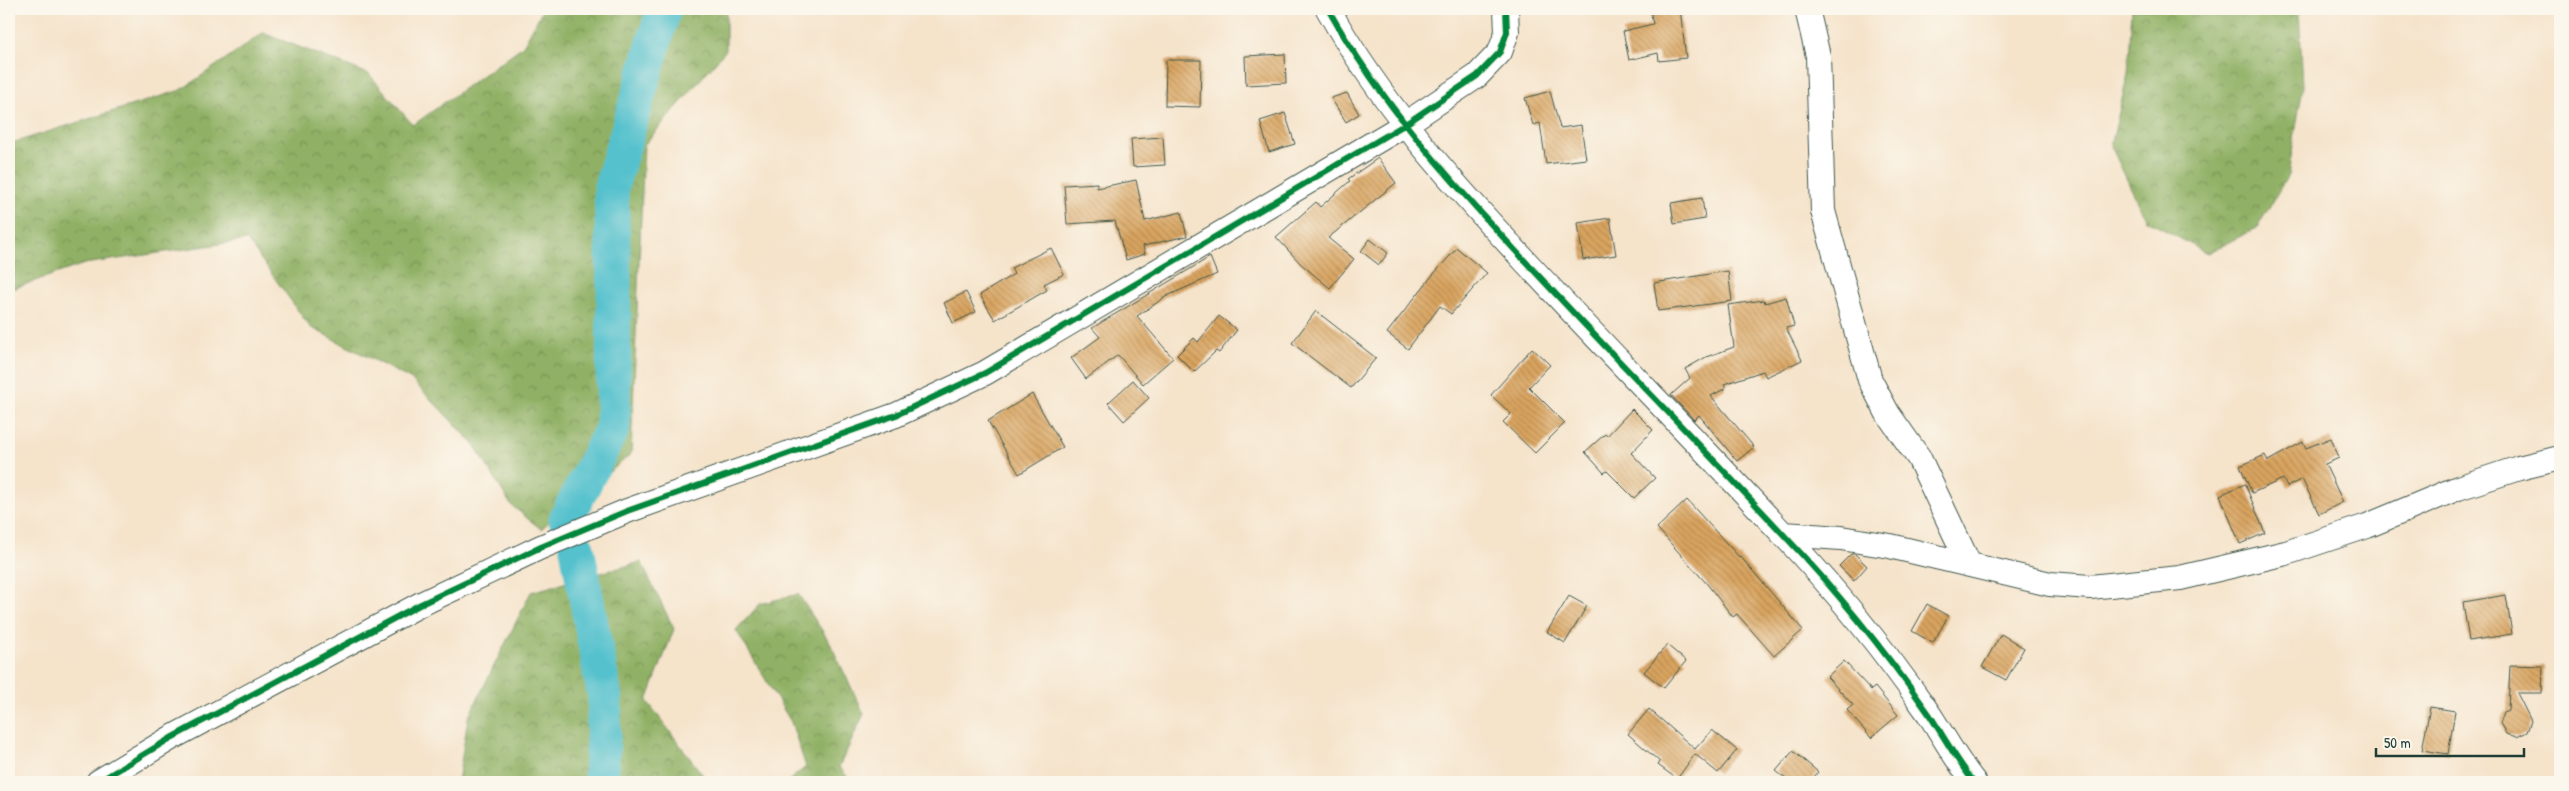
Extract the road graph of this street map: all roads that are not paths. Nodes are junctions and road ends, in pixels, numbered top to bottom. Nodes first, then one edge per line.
1 (1328, 9) edge
2 (1506, 9) edge
3 (1807, 9) edge
4 (1404, 125) junction
5 (2560, 458) edge
6 (1784, 534) junction
7 (1969, 564) junction
8 (98, 782) edge
9 (1974, 782) edge

1 - 4 street
2 - 4 street
3 - 7 street
4 - 6 street
4 - 8 street
5 - 7 street
6 - 7 street
6 - 9 street

